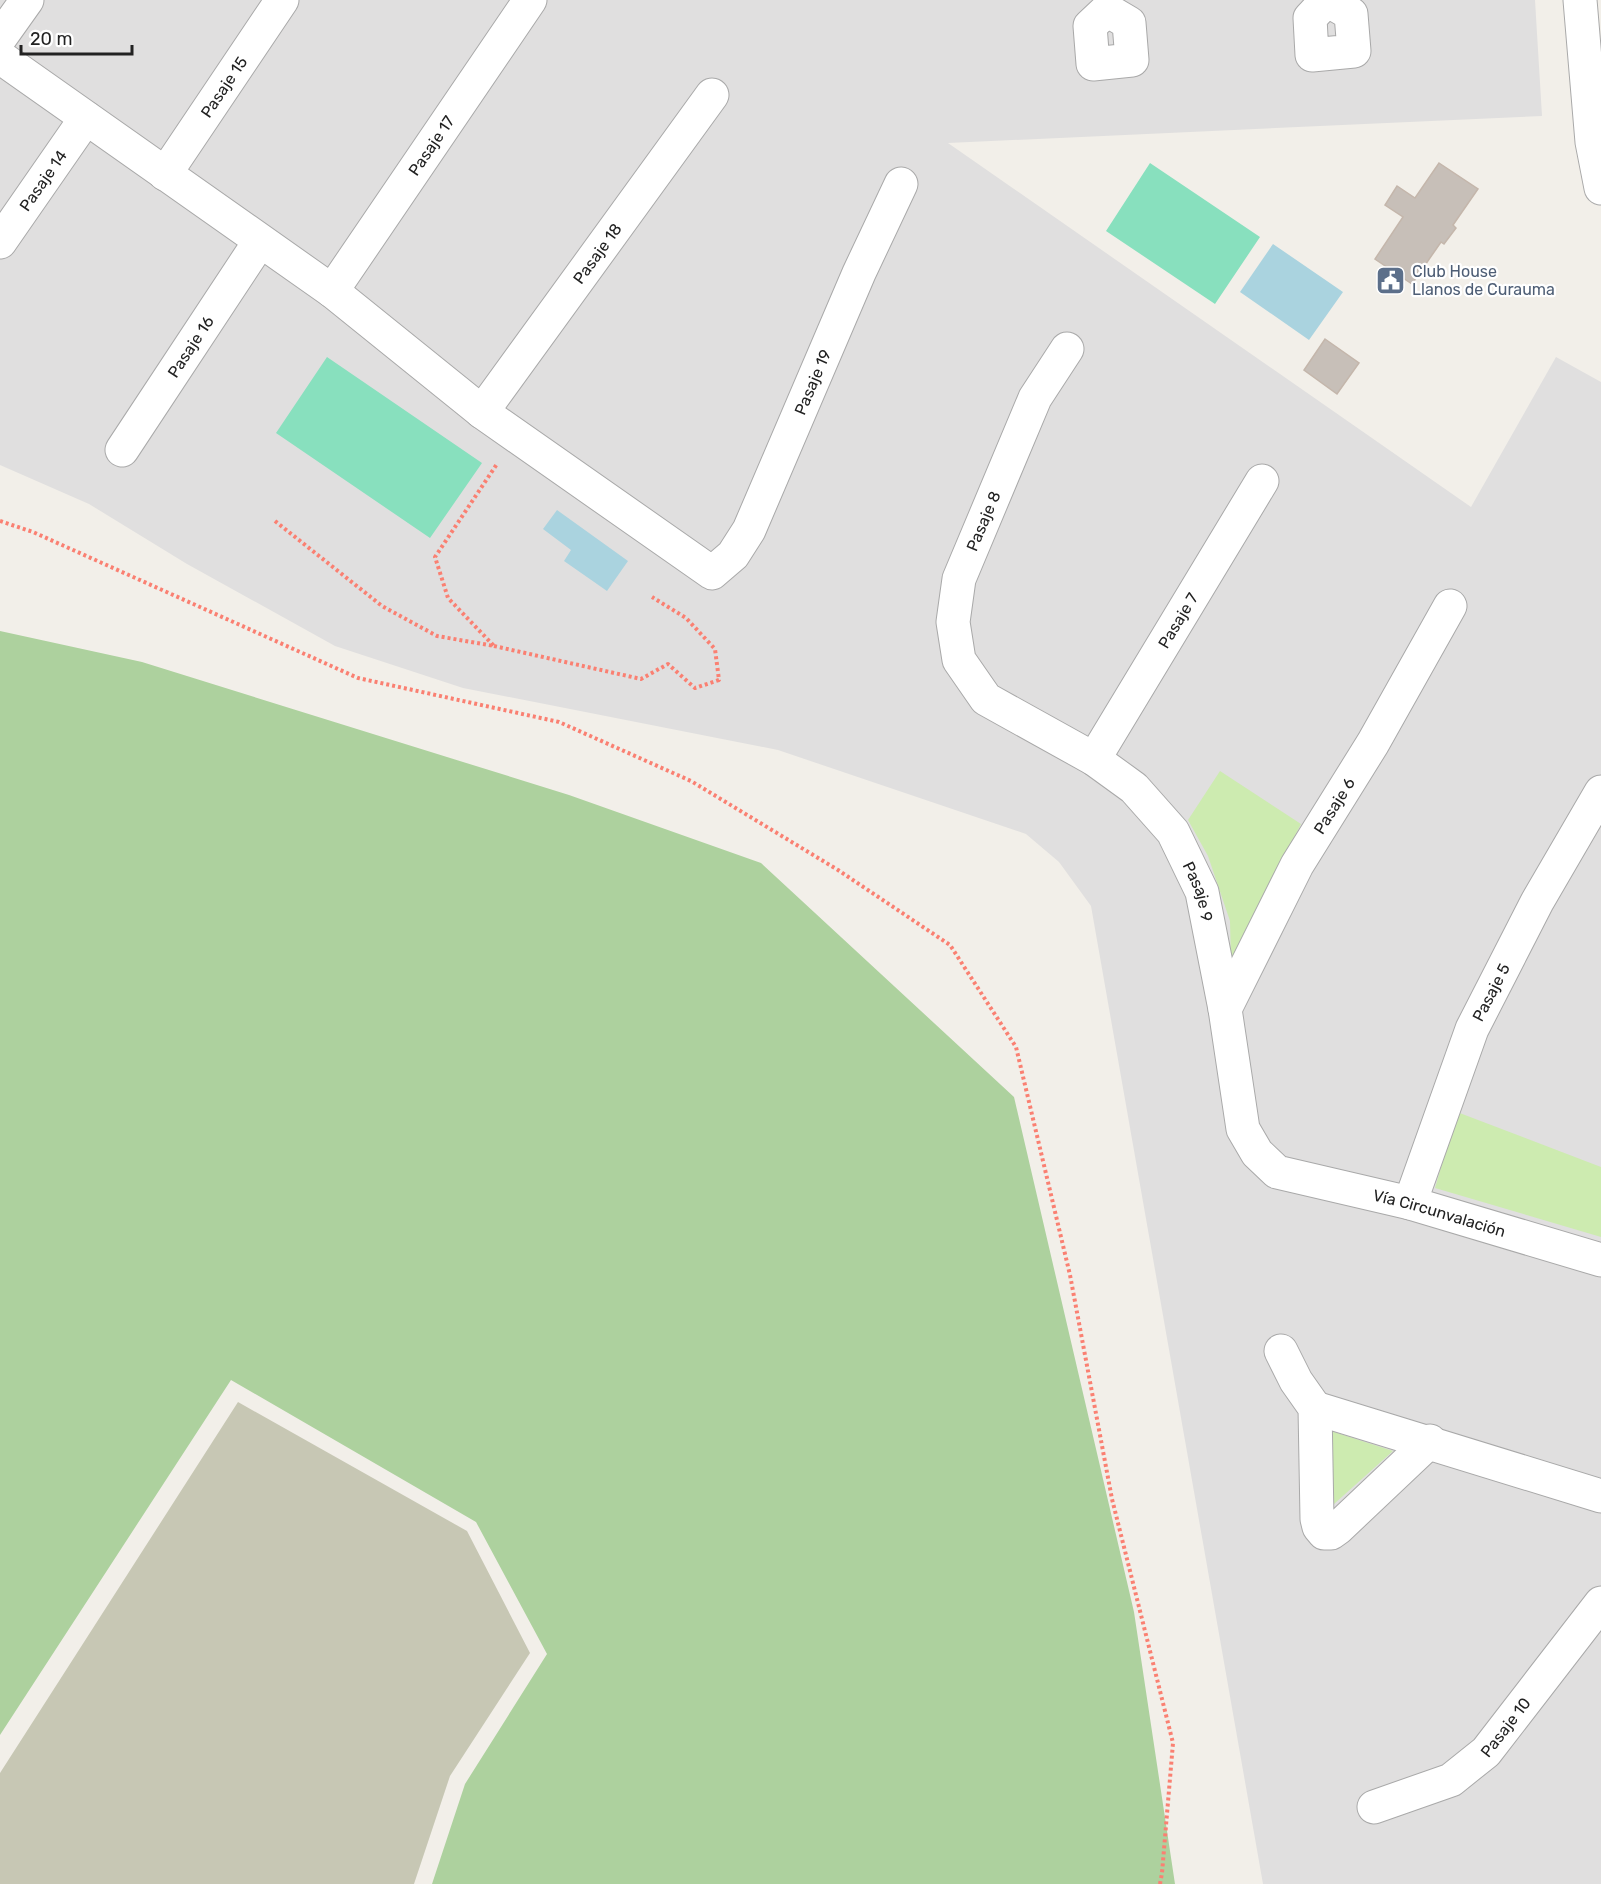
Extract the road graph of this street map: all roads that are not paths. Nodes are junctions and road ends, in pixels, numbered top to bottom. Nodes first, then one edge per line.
1 (27, 0) edge
2 (282, 0) edge
3 (530, 0) edge
4 (1581, 0) edge
5 (0, 38) edge
6 (0, 57) edge
7 (712, 95) dead end
8 (86, 118) junction
9 (165, 174) junction
10 (901, 184) dead end
11 (1601, 188) edge
12 (260, 241) junction
13 (0, 242) edge
14 (332, 291) junction
15 (1067, 349) dead end
16 (482, 412) junction
17 (122, 450) dead end
18 (1262, 481) dead end
19 (1450, 606) dead end
20 (986, 699) joint
21 (1094, 759) junction
22 (1601, 792) edge
23 (1224, 1009) junction
24 (1277, 1172) joint
25 (1410, 1203) junction
26 (1601, 1260) edge
27 (1281, 1352) dead end
28 (1315, 1408) junction
29 (1430, 1441) junction
30 (1601, 1496) edge
31 (1601, 1604) edge
32 (1374, 1807) dead end

1 - 5 street
2 - 9 street, Pasaje 15
3 - 14 street, Pasaje 17
4 - 11 street
6 - 8 street
7 - 16 street, Pasaje 18
8 - 9 street
8 - 13 street, Pasaje 14
9 - 12 street
10 - 16 street, Pasaje 19
12 - 14 street
12 - 17 street, Pasaje 16
14 - 16 street
15 - 20 street, Pasaje 8
18 - 21 street, Pasaje 7
19 - 23 street, Pasaje 6
20 - 21 street, Pasaje 9
21 - 23 street, Pasaje 9
22 - 25 street, Pasaje 5
23 - 24 street, Pasaje 9
24 - 25 street, Vía Circunvalación
25 - 26 street, Vía Circunvalación
27 - 28 street
28 - 29 street
28 - 29 street
29 - 30 street
31 - 32 street, Pasaje 10

